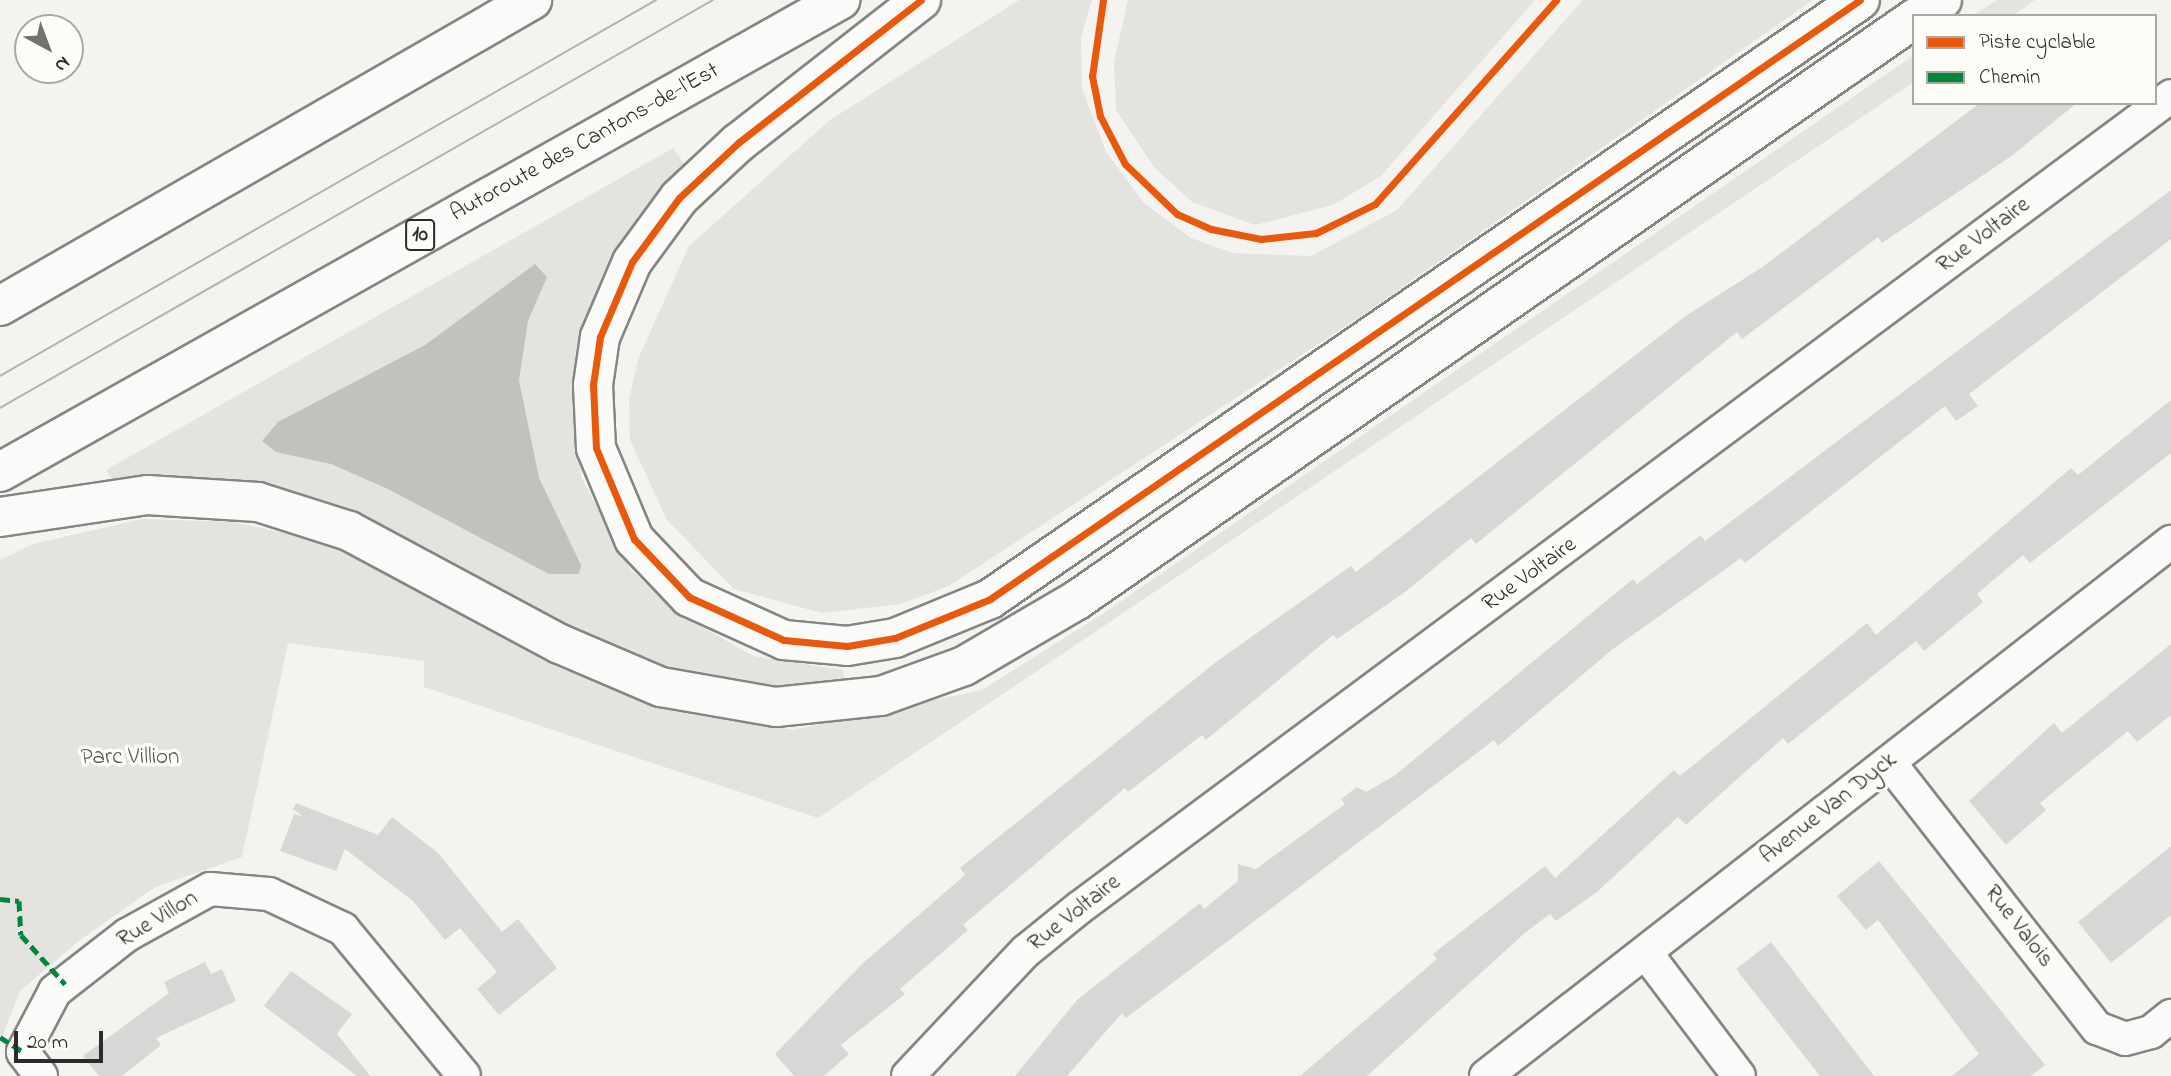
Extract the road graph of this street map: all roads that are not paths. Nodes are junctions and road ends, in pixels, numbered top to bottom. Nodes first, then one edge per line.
1 (533, 0) edge
2 (840, 0) edge
3 (921, 0) edge
4 (1860, 0) edge
5 (1942, 0) edge
6 (1922, 14) edge
7 (1912, 20) edge
8 (2171, 96) edge
9 (0, 306) edge
10 (0, 472) edge
11 (0, 517) edge
12 (2171, 541) edge
13 (1889, 762) junction
14 (1646, 953) junction
15 (2171, 1016) edge
16 (41, 1076) edge
17 (464, 1076) edge
18 (908, 1076) edge
19 (1486, 1076) edge
20 (1739, 1076) edge

1 - 9 highway
2 - 10 highway, Autoroute des Cantons-de-l'Est / 10
3 - 4 highway
5 - 6 highway
7 - 11 highway
8 - 18 street, Rue Voltaire
12 - 13 street, Avenue Van Dyck
13 - 14 street, Avenue Van Dyck
13 - 15 street, Rue Valois
14 - 19 street, Avenue Van Dyck
14 - 20 street
16 - 17 street, Rue Villon

